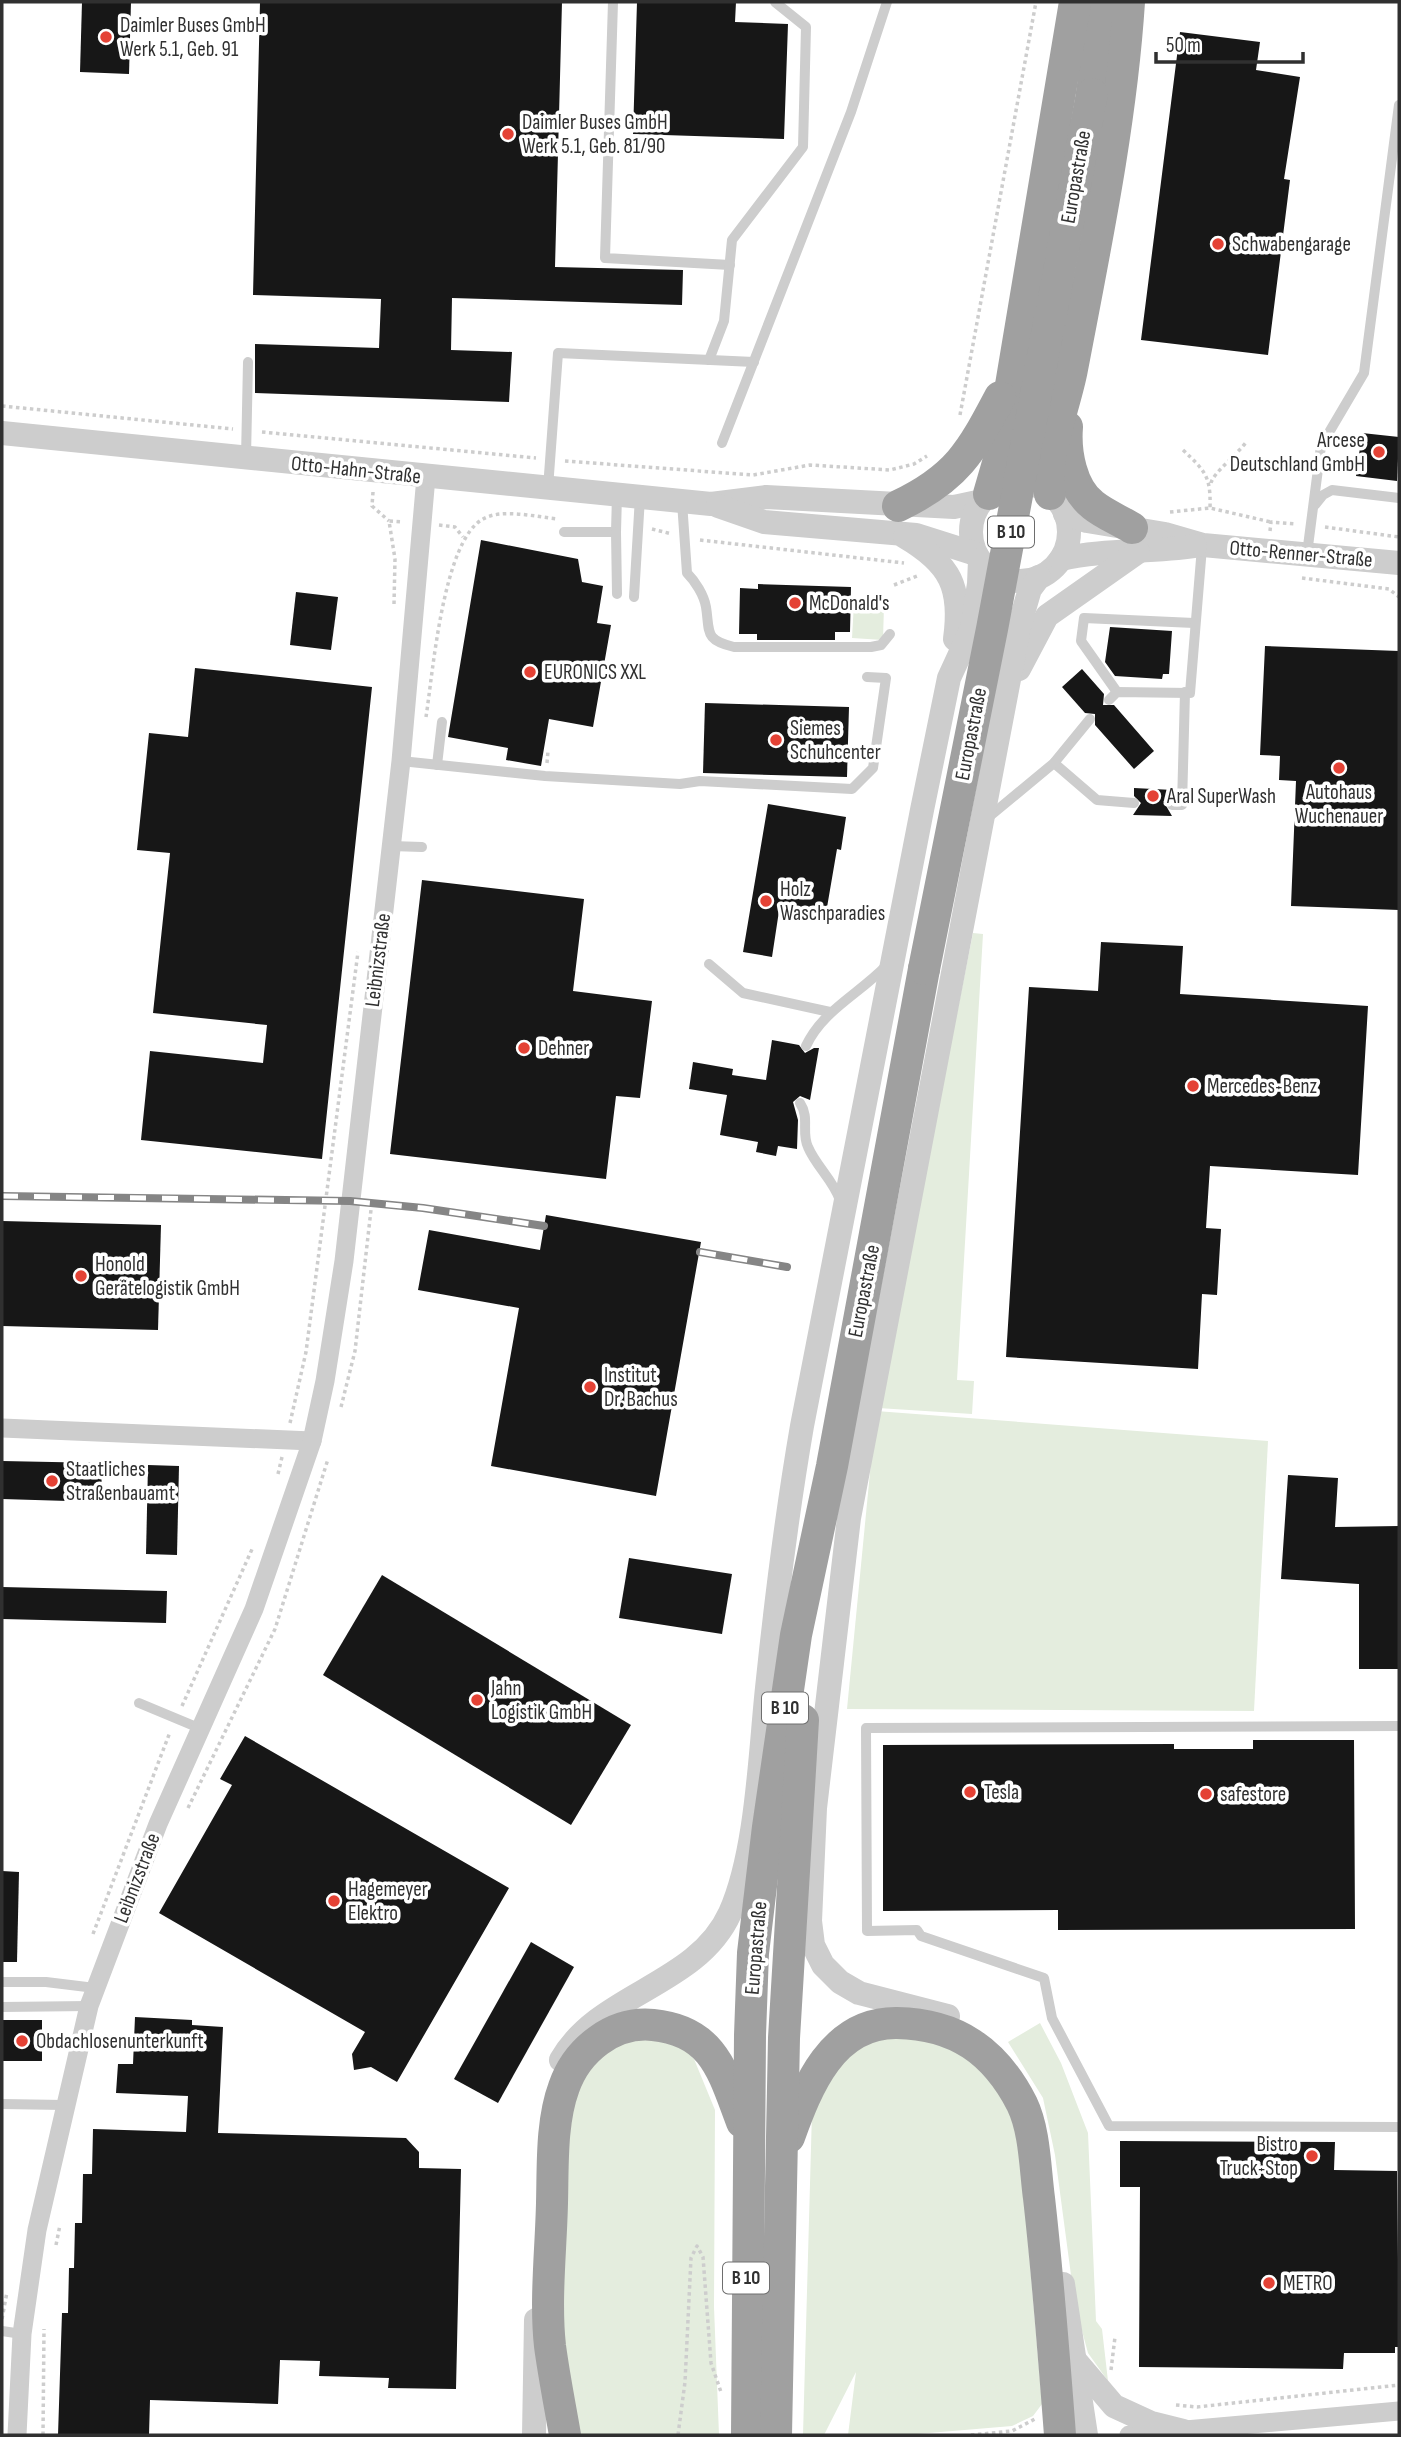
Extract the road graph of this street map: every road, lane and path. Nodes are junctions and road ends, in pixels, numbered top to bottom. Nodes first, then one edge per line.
1 (613, 2) edge
2 (775, 2) edge
3 (887, 2) edge
4 (1036, 2) edge
5 (1075, 2) edge
6 (1103, 2) edge
7 (1129, 2) edge
8 (1399, 105) edge
9 (730, 265) junction
10 (709, 360) junction
11 (248, 362) dead end
12 (754, 362) junction
13 (1071, 373) junction
14 (1013, 374) junction
15 (2, 406) edge
16 (960, 415) dead end
17 (246, 430) junction
18 (2, 433) edge
19 (1247, 441) dead end
20 (722, 443) dead end
21 (377, 444) dead end
22 (1182, 450) dead end
23 (932, 454) dead end
24 (246, 457) junction
25 (753, 475) dead end
26 (426, 477) junction
27 (1211, 483) junction
28 (548, 488) junction
29 (629, 496) junction
30 (986, 497) junction
31 (1399, 498) edge
32 (682, 501) junction
33 (1058, 504) junction
34 (1315, 505) junction
35 (898, 519) junction
36 (1271, 522) dead end
37 (422, 523) junction
38 (616, 532) junction
39 (564, 533) dead end
40 (684, 536) junction
41 (463, 537) dead end
42 (1135, 540) junction
43 (1203, 545) junction
44 (1307, 555) junction
45 (978, 557) junction
46 (1061, 559) junction
47 (1399, 563) edge
48 (915, 565) dead end
49 (923, 570) dead end
50 (1039, 577) junction
51 (1294, 577) dead end
52 (894, 585) dead end
53 (617, 594) dead end
54 (634, 597) dead end
55 (1399, 597) edge
56 (393, 611) dead end
57 (1194, 623) junction
58 (890, 634) dead end
59 (867, 677) dead end
60 (950, 678) junction
61 (1009, 689) junction
62 (1185, 692) junction
63 (1090, 719) dead end
64 (442, 722) dead end
65 (401, 761) junction
66 (1054, 763) junction
67 (438, 765) junction
68 (680, 773) dead end
69 (680, 784) junction
70 (1134, 803) dead end
71 (1172, 805) dead end
72 (982, 824) junction
73 (391, 846) junction
74 (422, 847) dead end
75 (358, 950) dead end
76 (891, 961) junction
77 (709, 964) dead end
78 (830, 1012) junction
79 (806, 1046) dead end
80 (800, 1103) dead end
81 (844, 1211) junction
82 (2, 1428) edge
83 (287, 1439) junction
84 (313, 1441) junction
85 (832, 1466) junction
86 (278, 1476) dead end
87 (257, 1538) dead end
88 (139, 1703) dead end
89 (176, 1718) junction
90 (1399, 1726) edge
91 (199, 1728) junction
92 (756, 1795) junction
93 (815, 1808) junction
94 (93, 1937) dead end
95 (753, 1953) junction
96 (2, 1982) edge
97 (788, 1985) junction
98 (92, 1997) junction
99 (2, 2007) edge
100 (2, 2104) edge
101 (64, 2105) junction
102 (1399, 2127) edge
103 (748, 2135) junction
104 (779, 2165) junction
105 (10, 2278) dead end
106 (2, 2324) edge
107 (2, 2331) edge
108 (22, 2334) junction
109 (1115, 2337) dead end
110 (1071, 2354) junction
111 (1111, 2369) dead end
112 (1399, 2385) edge
113 (723, 2399) dead end
114 (1172, 2405) dead end
115 (1399, 2411) edge
116 (1049, 2427) edge
117 (761, 2428) edge
118 (1183, 2431) junction
119 (17, 2435) edge
120 (534, 2435) edge
121 (565, 2435) edge
122 (678, 2435) edge
123 (971, 2435) edge
124 (1086, 2435) edge
125 (1129, 2435) edge

1 - 9 lane
2 - 9 lane
3 - 12 lane
4 - 16 path
5 - 14 highway
6 - 85 highway, Europastraße / B 10, bridge
7 - 13 highway, B 10
8 - 34 lane
9 - 10 lane
10 - 12 lane
10 - 28 lane
11 - 17 lane
12 - 20 lane
13 - 33 highway, B 10
13 - 42 highway, B 10
14 - 30 highway
14 - 35 highway
15 - 17 path
17 - 21 path
17 - 24 lane
18 - 24 street, Otto-Hahn-Straße
19 - 27 path
22 - 27 path
23 - 25 path
24 - 26 street, Otto-Hahn-Straße
26 - 28 street, Otto-Hahn-Straße
26 - 37 street, Leibnizstraße
27 - 36 path
28 - 29 street, Otto-Hahn-Straße
29 - 32 street, Otto-Hahn-Straße
29 - 38 lane
29 - 54 lane
30 - 33 street
30 - 35 street, Otto-Hahn-Straße
30 - 45 street
31 - 34 lane
32 - 35 street, Otto-Hahn-Straße
32 - 40 lane
33 - 42 street, Otto-Renner-Straße
33 - 46 street
34 - 44 lane
35 - 45 street, Otto-Hahn-Straße
35 - 60 street
37 - 41 path
37 - 56 path
37 - 65 street, Leibnizstraße
38 - 39 lane
38 - 53 lane
40 - 48 path
40 - 58 lane
42 - 43 street, Otto-Renner-Straße
42 - 46 street, Otto-Renner-Straße
42 - 61 street
43 - 44 street, Otto-Renner-Straße
43 - 57 lane
44 - 47 street, Otto-Renner-Straße
45 - 50 street
45 - 60 street, Europastraße / B 10
46 - 50 street
49 - 52 path
50 - 61 street, Europastraße
51 - 55 path
57 - 62 lane
57 - 62 lane
59 - 69 lane
60 - 76 street, Europastraße / B 10
61 - 72 street, Europastraße
62 - 71 lane
63 - 66 lane
64 - 67 lane
65 - 67 lane
65 - 73 street, Leibnizstraße
66 - 70 lane
66 - 72 lane
67 - 69 lane
68 - 69 lane
72 - 93 street, Europastraße
73 - 74 lane
73 - 84 street, Leibnizstraße
75 - 83 path
76 - 78 lane
76 - 81 street, Europastraße / B 10
77 - 78 lane
78 - 79 lane
80 - 81 lane
81 - 92 street, Europastraße / B 10
82 - 83 street
83 - 84 street
83 - 86 path
84 - 91 street, Leibnizstraße
85 - 95 highway, Europastraße / B 10
85 - 97 highway, Europastraße / B 10
87 - 89 path
88 - 89 lane
89 - 91 lane
89 - 94 path
90 - 102 lane
91 - 98 street, Leibnizstraße
92 - 95 highway, B 10
92 - 120 street, Europastraße
93 - 97 highway
93 - 110 street, Europastraße
95 - 103 highway, Europastraße / B 10
96 - 98 lane
97 - 104 highway, Europastraße / B 10
98 - 99 lane
98 - 101 street, Leibnizstraße
100 - 101 lane
101 - 108 street, Leibnizstraße
103 - 117 highway, Europastraße / B 10
103 - 121 highway
104 - 116 highway
104 - 117 highway, Europastraße / B 10
105 - 106 path
107 - 108 lane
108 - 119 street, Leibnizstraße
109 - 111 path
110 - 118 street
110 - 124 street, Europastraße
112 - 114 path
113 - 122 path
115 - 118 street
116 - 123 path
118 - 125 street

